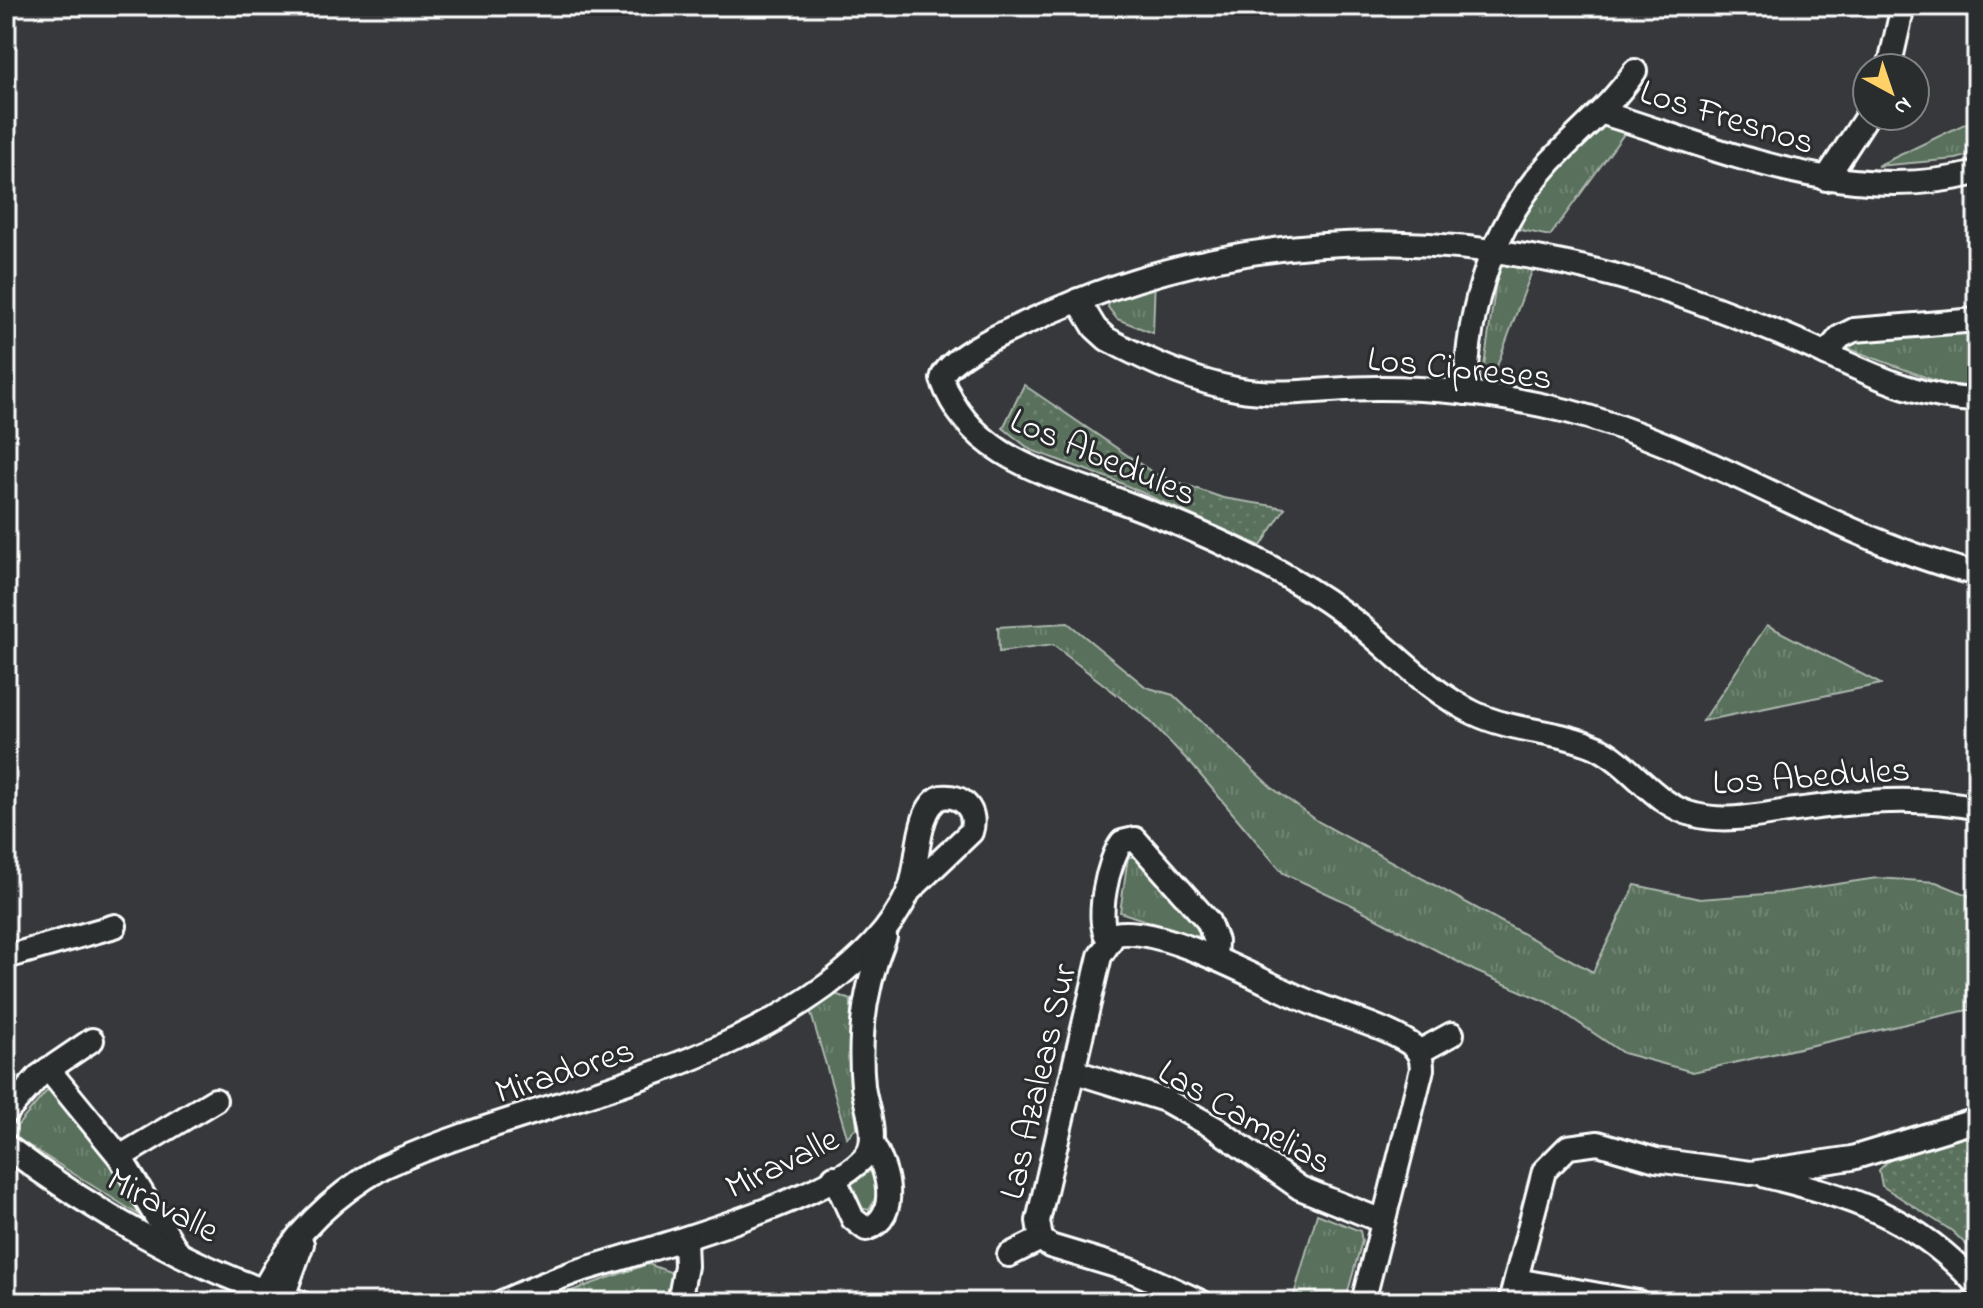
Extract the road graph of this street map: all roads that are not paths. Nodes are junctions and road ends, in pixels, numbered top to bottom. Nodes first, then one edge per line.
1 (1903, 6) edge
2 (1893, 52) edge
3 (1635, 71) dead end
4 (1603, 113) junction
5 (1857, 132) edge
6 (1977, 173) edge
7 (1826, 179) junction
8 (1492, 249) junction
9 (1078, 300) junction
10 (1977, 320) edge
11 (1826, 354) junction
12 (1466, 393) junction
13 (1977, 400) edge
14 (1977, 574) edge
15 (1977, 808) edge
16 (908, 892) dead end
17 (115, 926) dead end
18 (889, 927) junction
19 (1109, 940) junction
20 (6, 957) edge
21 (1215, 958) junction
22 (834, 979) junction
23 (866, 998) junction
24 (1452, 1034) dead end
25 (92, 1040) dead end
26 (1419, 1052) junction
27 (48, 1069) junction
28 (1075, 1072) junction
29 (215, 1100) dead end
30 (6, 1113) edge
31 (1977, 1120) edge
32 (872, 1143) junction
33 (6, 1146) edge
34 (120, 1157) junction
35 (1852, 1158) junction
36 (1751, 1173) junction
37 (834, 1177) junction
38 (1850, 1198) junction
39 (1382, 1221) junction
40 (1041, 1239) junction
41 (685, 1240) junction
42 (177, 1251) junction
43 (1009, 1255) dead end
44 (1516, 1280) junction
45 (1977, 1285) edge
46 (277, 1299) edge
47 (502, 1302) edge
48 (679, 1302) edge
49 (1201, 1302) edge
50 (1363, 1302) edge
51 (1510, 1302) edge
52 (1638, 1302) edge

1 - 2 street
3 - 4 street
4 - 7 street, Los Fresnos
4 - 8 street
5 - 7 street
6 - 7 street, Los Fresnos
8 - 9 street, Los Abedules
8 - 11 street, Los Abedules
8 - 12 street
9 - 12 street, Los Cipreses
9 - 15 street, Los Abedules
10 - 11 street
11 - 13 street, Los Abedules
12 - 14 street, Los Cipreses
16 - 18 street, Miradores
17 - 20 street
18 - 22 street, Miradores
18 - 23 street, Miravalle
19 - 21 street
19 - 21 street
19 - 28 street, Las Azaleas Sur
21 - 26 street
22 - 23 street
22 - 46 street, Miradores
23 - 32 street, Miravalle
24 - 26 street
25 - 27 street
26 - 39 street
27 - 30 street
27 - 34 street
28 - 39 street, Las Camelias
28 - 40 street, Las Azaleas Sur
29 - 34 street
31 - 35 street
32 - 37 street, Miravalle
32 - 37 street
33 - 42 street, Miravalle
34 - 42 street
35 - 36 street
35 - 38 street
36 - 38 street
36 - 44 street
37 - 41 street, Miravalle
38 - 45 street
39 - 50 street
40 - 43 street
40 - 49 street
41 - 47 street, Miravalle
41 - 48 street
42 - 46 street, Miravalle
44 - 51 street
44 - 52 street

